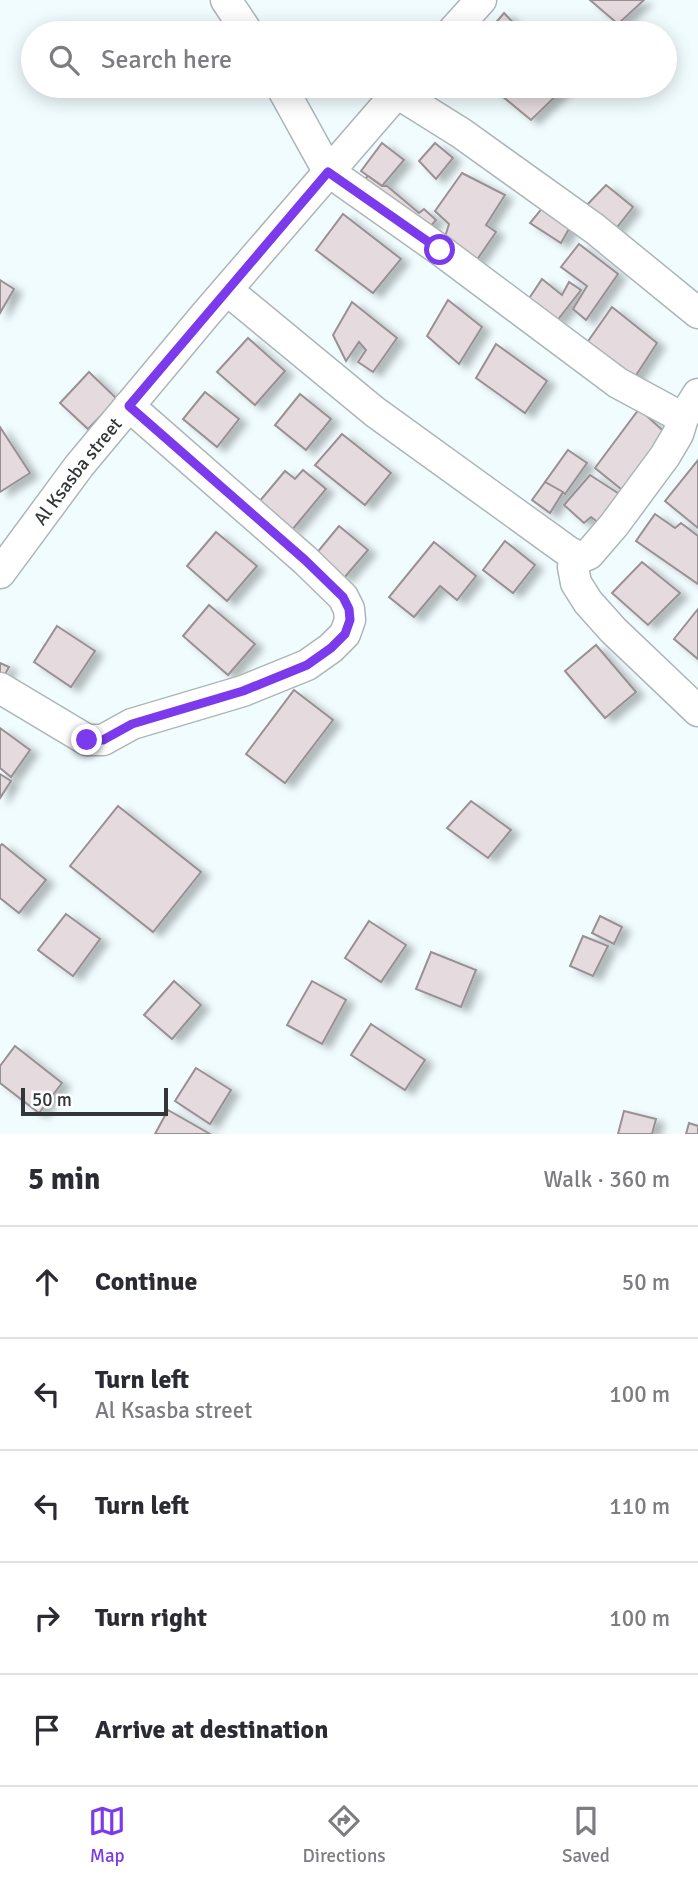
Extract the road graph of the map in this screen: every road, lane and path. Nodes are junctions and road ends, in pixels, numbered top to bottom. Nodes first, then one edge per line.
1 (226, 0) edge
2 (481, 0) edge
3 (240, 21) edge
4 (462, 21) edge
5 (288, 98) edge
6 (392, 98) edge
7 (412, 98) edge
8 (328, 172) junction
9 (227, 290) junction
10 (698, 313) edge
11 (129, 406) junction
12 (691, 406) edge
13 (578, 556) junction
14 (0, 573) edge
15 (0, 688) edge
16 (698, 711) edge

1 - 3 street
2 - 4 street
5 - 8 street
6 - 8 street, Al Ksasba street
7 - 10 street
8 - 9 street, Al Ksasba street
8 - 12 street
9 - 11 street, Al Ksasba street
9 - 13 street
11 - 14 street, Al Ksasba street
11 - 15 street
12 - 13 street
13 - 16 street

